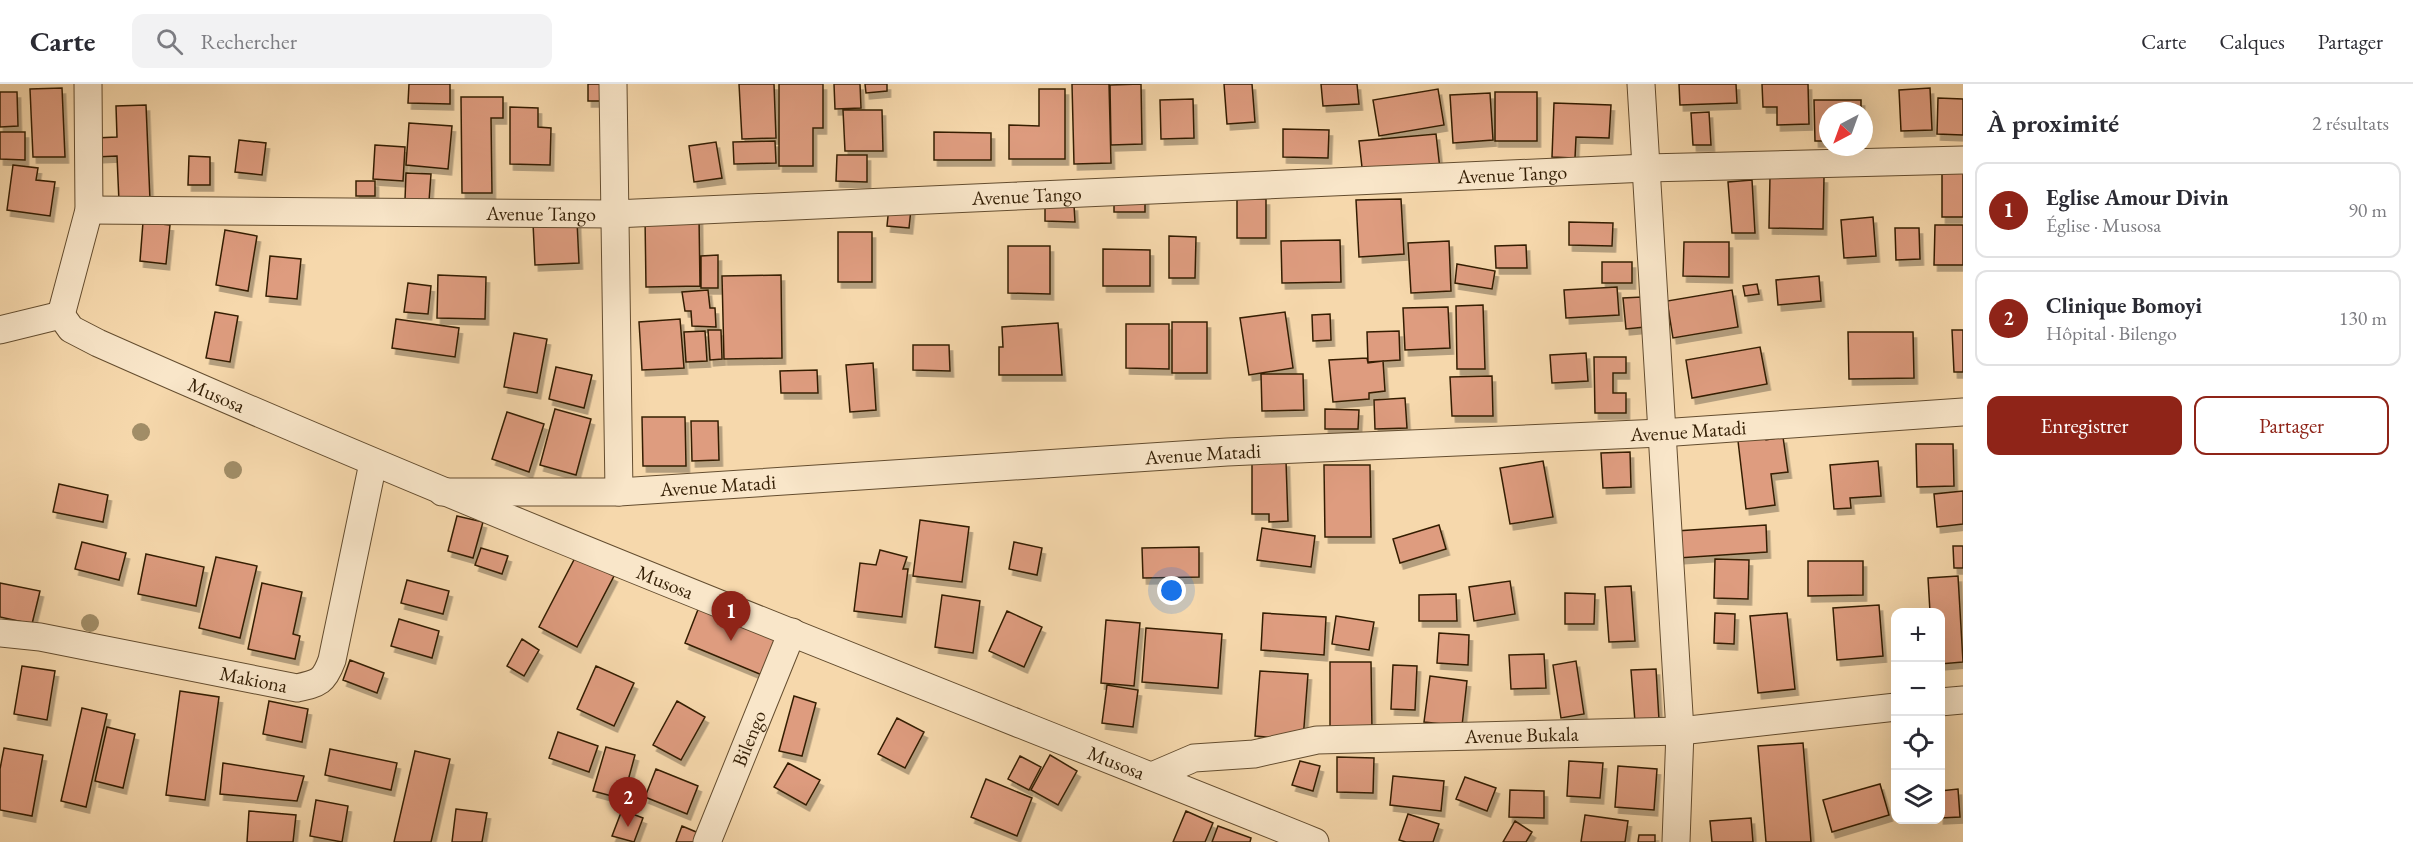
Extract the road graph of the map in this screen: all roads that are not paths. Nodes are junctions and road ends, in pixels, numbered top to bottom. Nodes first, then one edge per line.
1 (88, 84) edge
2 (613, 84) edge
3 (1641, 84) edge
4 (1963, 160) edge
5 (1647, 168) junction
6 (89, 210) junction
7 (614, 214) junction
8 (61, 315) junction
9 (0, 330) edge
10 (1963, 412) edge
11 (1661, 433) junction
12 (373, 463) junction
13 (442, 492) junction
14 (619, 492) junction
15 (792, 632) junction
16 (0, 633) edge
17 (1963, 700) edge
18 (1945, 702) edge
19 (1891, 708) edge
20 (1680, 731) junction
21 (1152, 776) junction
22 (707, 842) edge
23 (1315, 842) edge
24 (1676, 842) edge

1 - 6 street
2 - 7 street
3 - 5 street
4 - 5 street, Avenue Tango
5 - 7 street, Avenue Tango
5 - 11 street
6 - 7 street, Avenue Tango
6 - 8 street
7 - 14 street
8 - 9 street
8 - 12 street, Musosa
10 - 11 street, Avenue Matadi
11 - 14 street, Avenue Matadi
11 - 20 street
12 - 13 street, Musosa
12 - 16 street, Makiona
13 - 14 street, Avenue Matadi
13 - 15 street, Musosa
15 - 21 street, Musosa
15 - 22 street, Bilengo
17 - 18 street
19 - 20 street, Avenue Bukala
20 - 21 street, Avenue Bukala
20 - 24 street
21 - 23 street, Musosa

